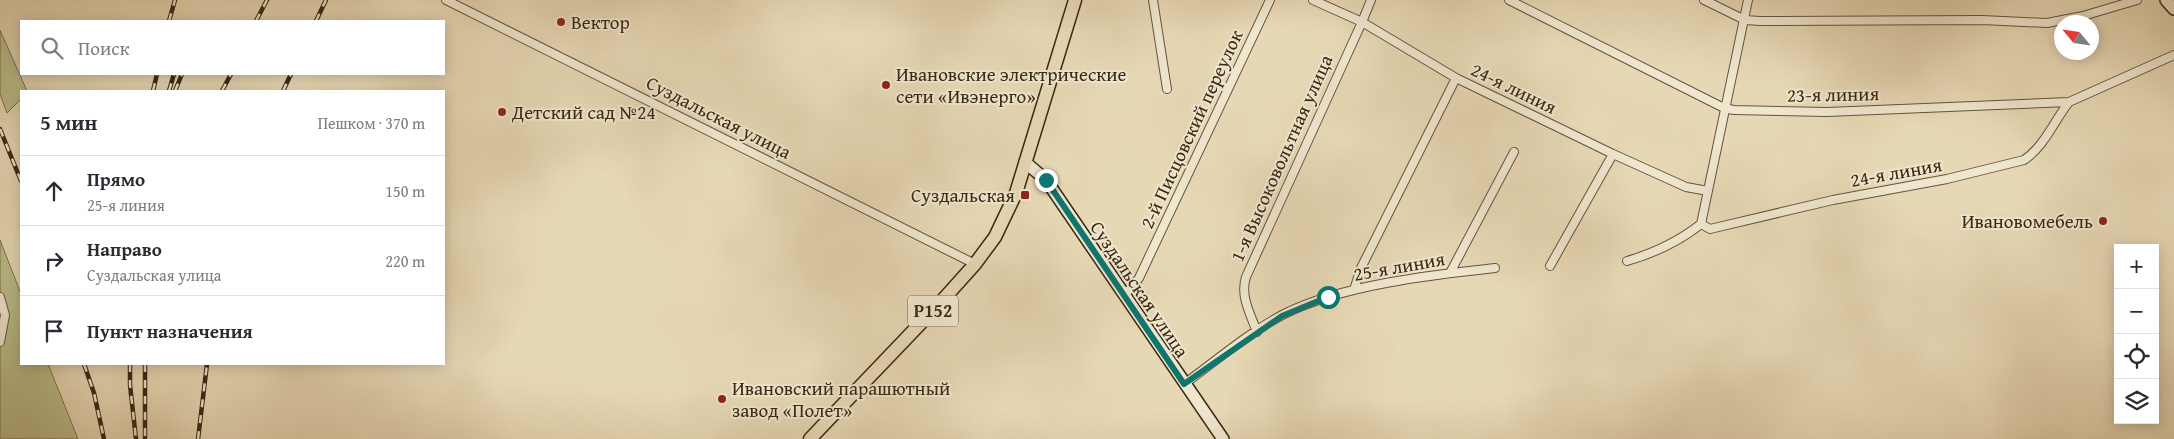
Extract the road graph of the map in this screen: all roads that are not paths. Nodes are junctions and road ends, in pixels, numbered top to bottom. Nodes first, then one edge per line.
1 (446, 0) edge
2 (1075, 0) edge
3 (1153, 0) edge
4 (1270, 0) edge
5 (1313, 0) edge
6 (1371, 0) edge
7 (1509, 0) edge
8 (1704, 0) edge
9 (1748, 0) edge
10 (2137, 0) edge
11 (2166, 0) edge
12 (2174, 9) edge
13 (1745, 20) junction
14 (1362, 22) junction
15 (2174, 55) edge
16 (1456, 78) junction
17 (1167, 89) dead end
18 (2069, 102) junction
19 (1724, 108) junction
20 (1514, 152) dead end
21 (1613, 154) junction
22 (1026, 162) junction
23 (1708, 191) junction
24 (1701, 224) junction
25 (1627, 261) dead end
26 (975, 264) junction
27 (1550, 266) dead end
28 (1495, 268) dead end
29 (1450, 273) junction
30 (1354, 290) junction
31 (0, 296) edge
32 (1124, 296) junction
33 (1257, 332) junction
34 (0, 342) edge
35 (1184, 384) junction
36 (810, 439) edge
37 (1222, 439) edge

1 - 26 street, Суздальская улица
2 - 22 main road, Р152
3 - 17 street
4 - 32 street, 2-й Писцовский переулок
5 - 14 street, 24-я линия
6 - 14 street, 1-я Высоковольтная улица
7 - 19 street, 23-я линия
8 - 13 street
9 - 13 street
10 - 13 street
11 - 12 main road
13 - 19 street
14 - 16 street, 24-я линия
14 - 33 street, 1-я Высоковольтная улица
15 - 18 street, 23-я линия
16 - 21 street, 24-я линия
16 - 30 street
18 - 19 street, 23-я линия
18 - 24 street, 24-я линия
19 - 23 street
20 - 29 street
21 - 23 street, 24-я линия
21 - 27 street
22 - 26 main road, Р152
22 - 32 main road, Суздальская улица
23 - 24 street
24 - 25 street
26 - 36 main road, Р152
28 - 29 street, 25-я линия
29 - 30 street, 25-я линия
30 - 33 street, 25-я линия
31 - 34 street
32 - 35 main road, Суздальская улица
33 - 35 street, 25-я линия
35 - 37 main road, Суздальская улица

